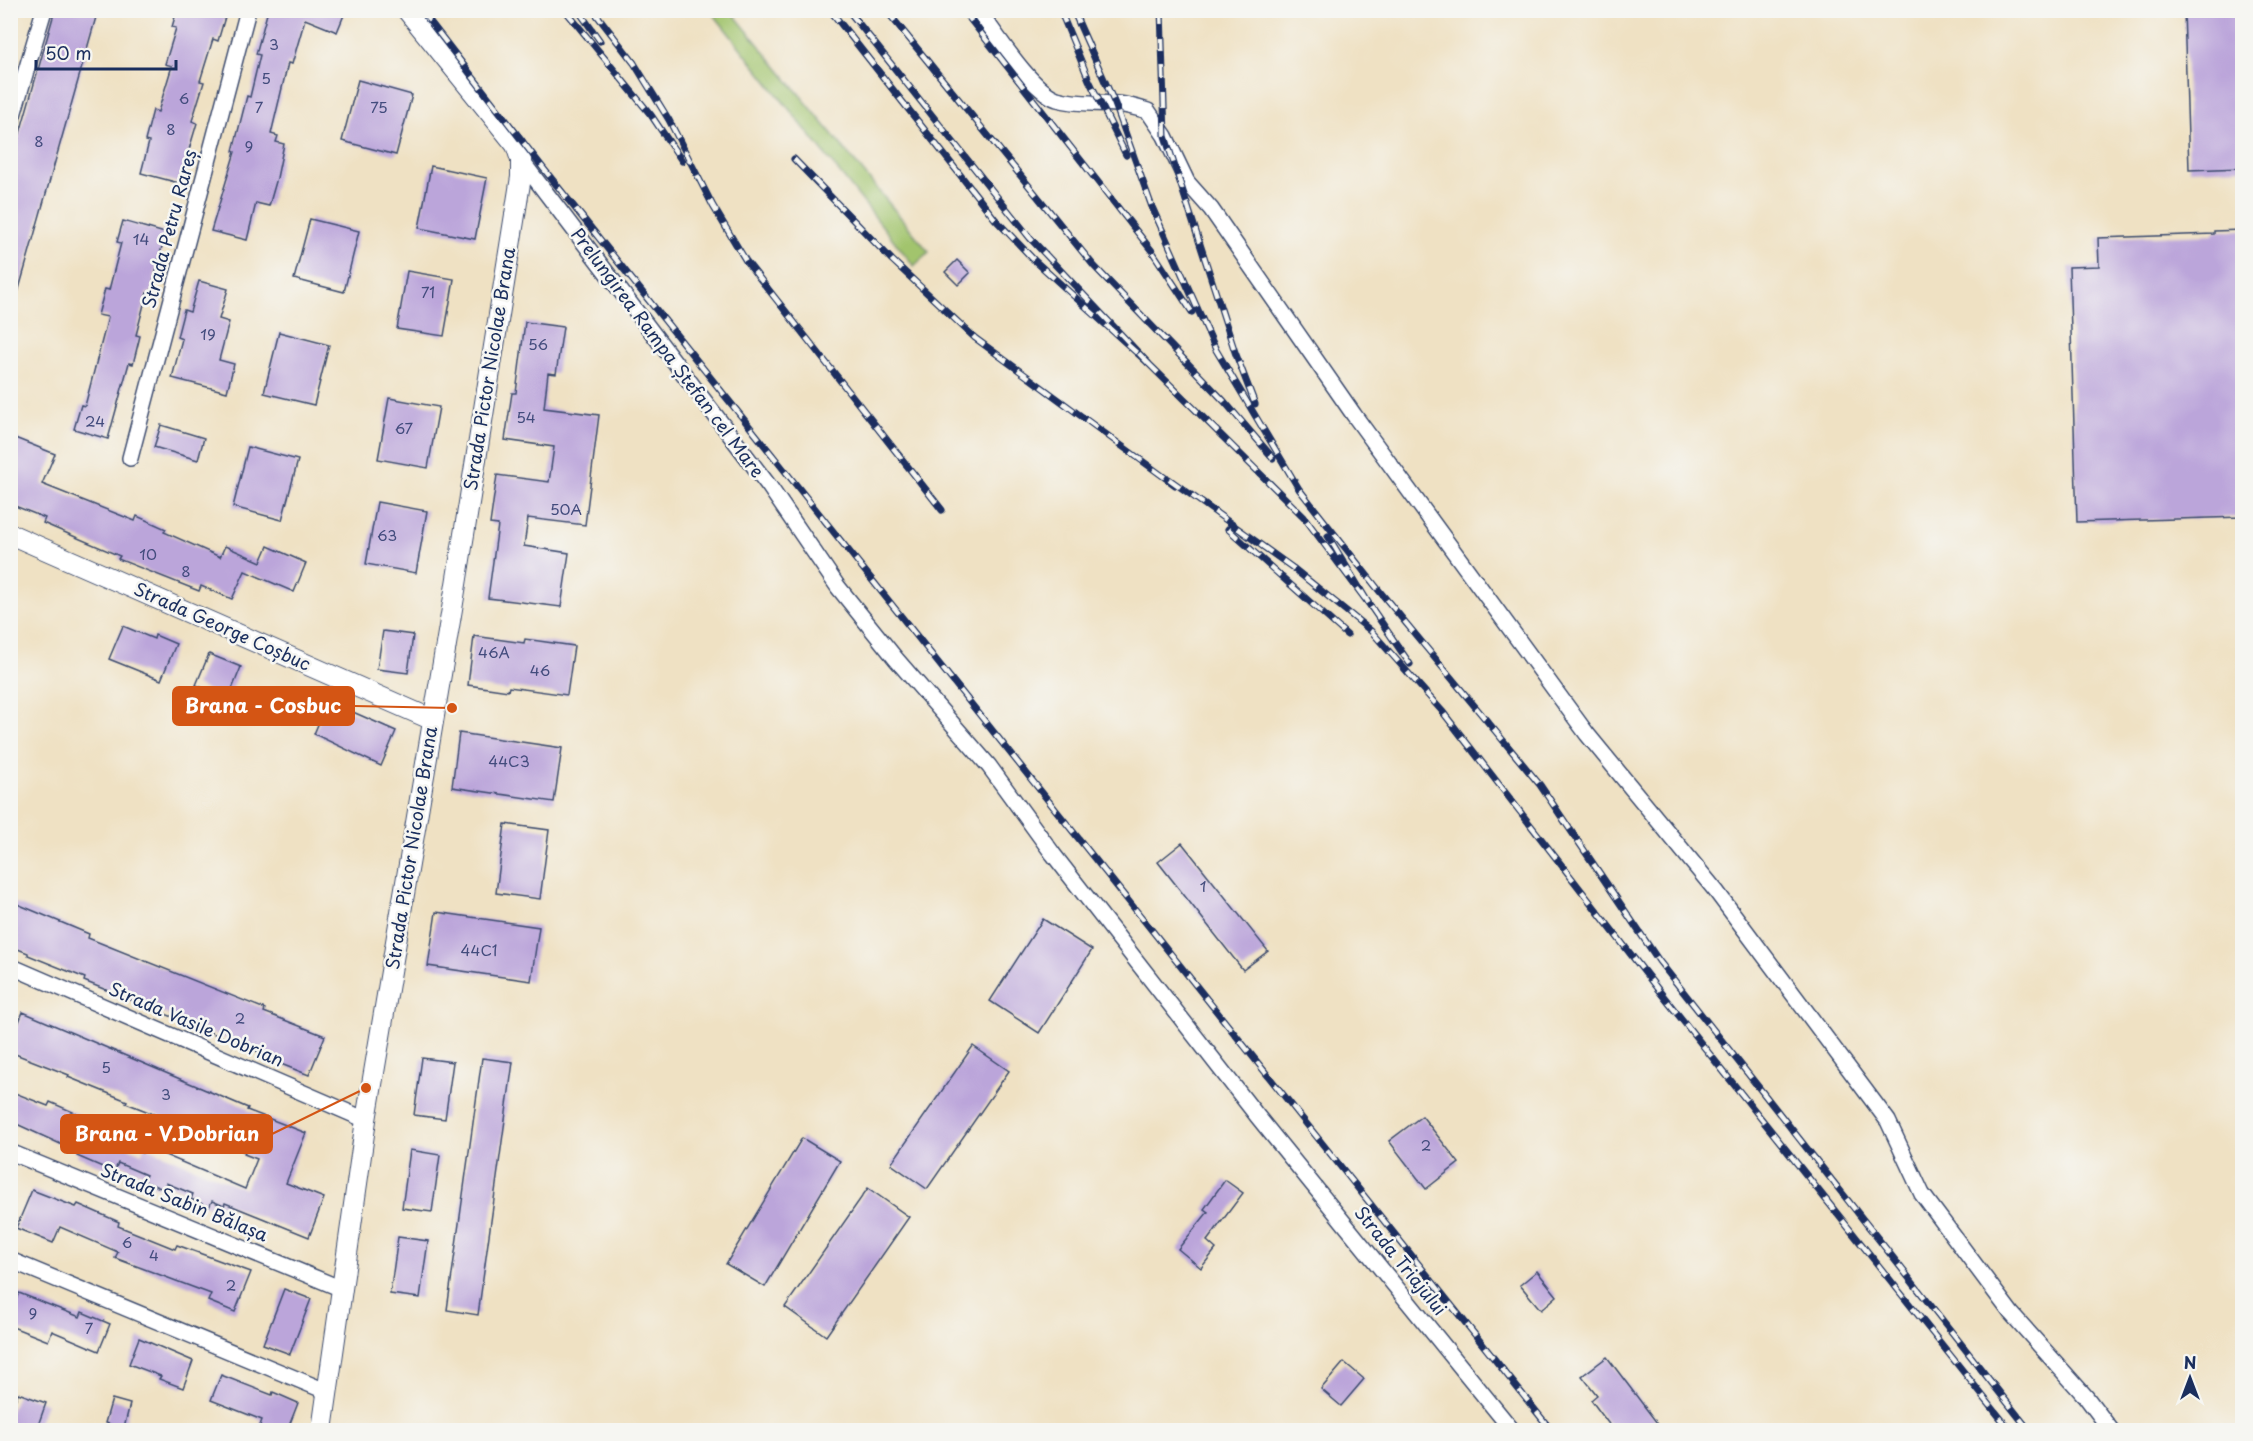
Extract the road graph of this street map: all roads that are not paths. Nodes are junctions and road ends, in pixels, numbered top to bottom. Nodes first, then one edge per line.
1 (44, 10) edge
2 (248, 10) edge
3 (407, 10) edge
4 (978, 10) edge
5 (10, 125) edge
6 (521, 160) junction
7 (130, 458) dead end
8 (10, 534) edge
9 (433, 720) junction
10 (10, 966) edge
11 (1258, 1117) joint
12 (366, 1120) junction
13 (10, 1152) edge
14 (10, 1260) edge
15 (342, 1289) junction
16 (328, 1392) junction
17 (322, 1431) edge
18 (1512, 1431) edge
19 (2111, 1431) edge

1 - 5 street
2 - 7 street, Strada Petru Rareș
3 - 6 street, Prelungirea Rampa Ștefan cel Mare
4 - 19 street
6 - 9 street, Strada Pictor Nicolae Brana
6 - 11 street, Prelungirea Rampa Ștefan cel Mare
8 - 9 street, Strada George Coșbuc
9 - 12 street, Strada Pictor Nicolae Brana
10 - 12 street, Strada Vasile Dobrian
11 - 18 street, Strada Triajului
12 - 15 street, Strada Pictor Nicolae Brana
13 - 15 street, Strada Sabin Bălașa
14 - 16 street
15 - 16 street, Strada Pictor Nicolae Brana
16 - 17 street, Strada Pictor Nicolae Brana

